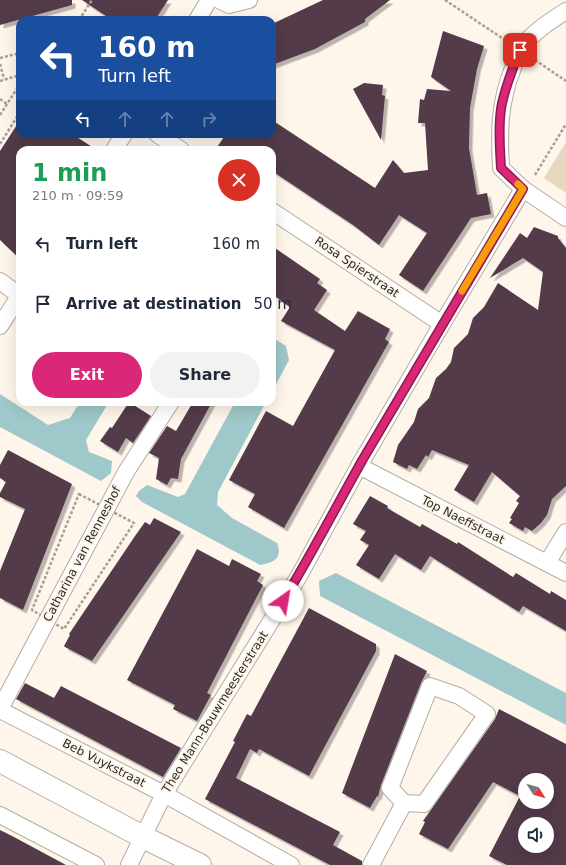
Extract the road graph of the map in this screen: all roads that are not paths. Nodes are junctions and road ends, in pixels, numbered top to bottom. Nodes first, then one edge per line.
1 (209, 0) edge
2 (219, 0) edge
3 (249, 0) edge
4 (566, 11) edge
5 (199, 16) edge
6 (163, 138) edge
7 (175, 146) edge
8 (523, 189) junction
9 (276, 214) edge
10 (566, 218) edge
11 (0, 281) edge
12 (16, 292) edge
13 (16, 301) edge
14 (442, 324) junction
15 (0, 326) edge
16 (169, 406) edge
17 (359, 466) junction
18 (566, 532) edge
19 (547, 563) junction
20 (566, 573) edge
21 (0, 710) edge
22 (0, 761) edge
23 (164, 794) junction
24 (404, 803) junction
25 (0, 815) edge
26 (143, 837) junction
27 (96, 865) edge
28 (129, 865) edge
29 (200, 865) edge
30 (291, 865) edge
31 (371, 865) edge

1 - 5 street
2 - 3 street
4 - 8 street
6 - 7 street
8 - 10 street
8 - 14 street, Theo Mann-Bouwmeesterstraat
9 - 14 street, Rosa Spierstraat
11 - 12 street
13 - 15 street
14 - 17 street, Theo Mann-Bouwmeesterstraat
16 - 21 street, Catharina van Renneshof
17 - 19 street, Top Naeffstraat
17 - 23 street, Theo Mann-Bouwmeesterstraat
18 - 19 street
19 - 20 street, Top Naeffstraat
21 - 23 street, Beb Vuykstraat
22 - 26 street
23 - 26 street, Theo Mann-Bouwmeesterstraat
23 - 30 street, Beb Vuykstraat
24 - 24 street
24 - 31 street
25 - 27 street
26 - 28 street, Theo Mann-Bouwmeesterstraat
26 - 29 street

